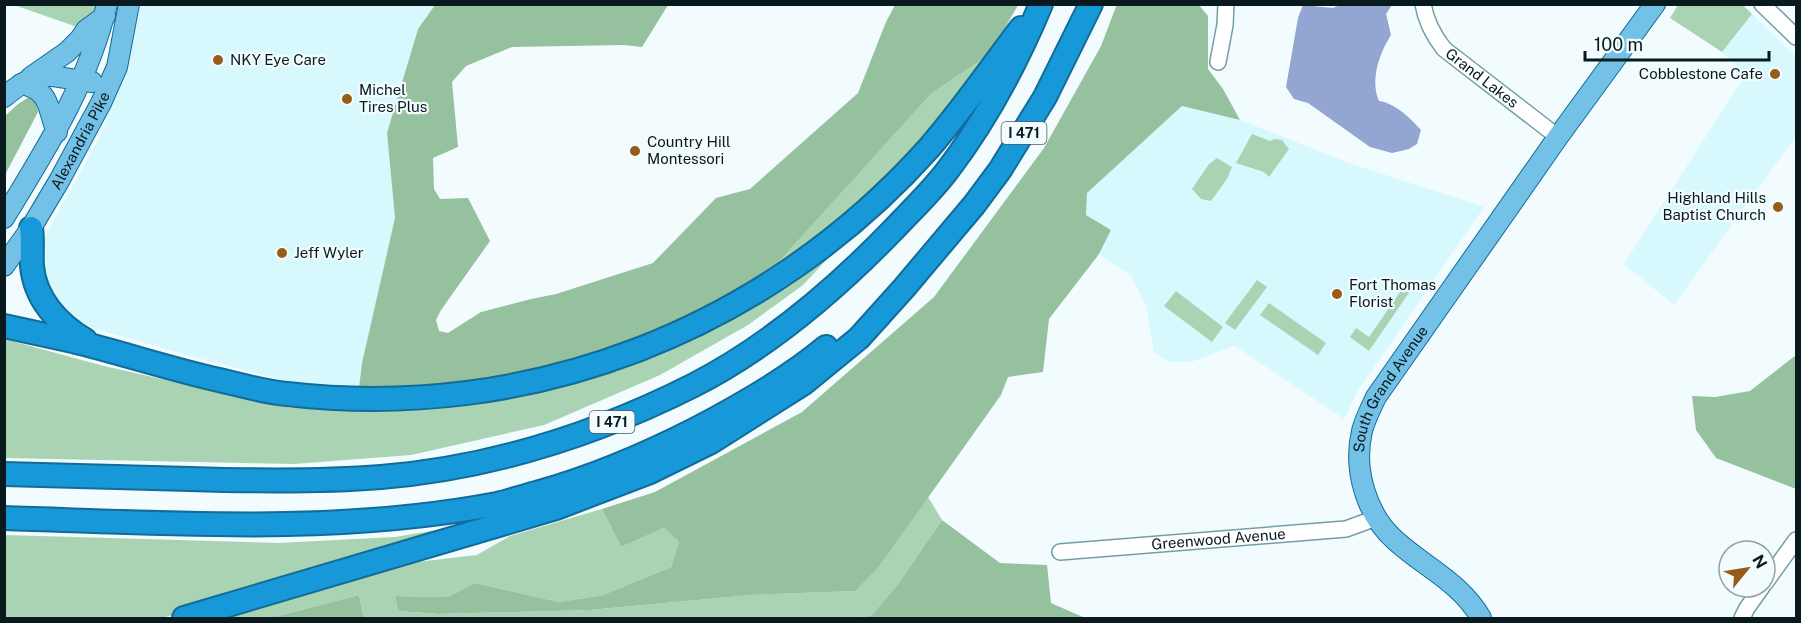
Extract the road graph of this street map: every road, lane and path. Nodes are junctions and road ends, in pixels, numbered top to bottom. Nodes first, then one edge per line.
1 (129, 4) edge
2 (1039, 4) edge
3 (1091, 4) edge
4 (1226, 4) edge
5 (1423, 4) edge
6 (1655, 4) edge
7 (1762, 4) edge
8 (106, 10) edge
9 (1797, 37) edge
10 (1218, 62) dead end
11 (81, 81) junction
12 (21, 84) junction
13 (110, 84) junction
14 (4, 97) edge
15 (101, 103) junction
16 (57, 132) junction
17 (1558, 137) junction
18 (4, 218) edge
19 (31, 228) junction
20 (937, 248) junction
21 (4, 266) edge
22 (4, 326) edge
23 (99, 348) junction
24 (4, 474) edge
25 (4, 518) edge
26 (1376, 518) junction
27 (1797, 540) edge
28 (1060, 552) dead end
29 (1777, 567) edge
30 (1753, 599) edge
31 (184, 618) edge
32 (1481, 618) edge
33 (1742, 618) edge

1 - 13 main road, Alexandria Pike
2 - 23 highway
2 - 24 highway, I 471
3 - 20 highway, I 471
4 - 10 street
5 - 17 street, Grand Lakes
6 - 17 main road, South Grand Avenue
7 - 9 street
8 - 11 main road, Alexandria Pike
8 - 12 main road
11 - 12 main road
11 - 13 main road
11 - 15 main road
11 - 16 main road, Alexandria Pike
12 - 14 main road
12 - 16 main road
13 - 15 main road, Alexandria Pike
15 - 19 main road, Alexandria Pike
16 - 18 main road, Alexandria Pike
17 - 26 main road, South Grand Avenue
19 - 21 main road, Alexandria Pike
19 - 23 highway
20 - 25 highway, I 471
20 - 31 highway
22 - 23 highway
26 - 28 street, Greenwood Avenue
26 - 32 main road, South Grand Avenue
27 - 29 street
30 - 33 street

